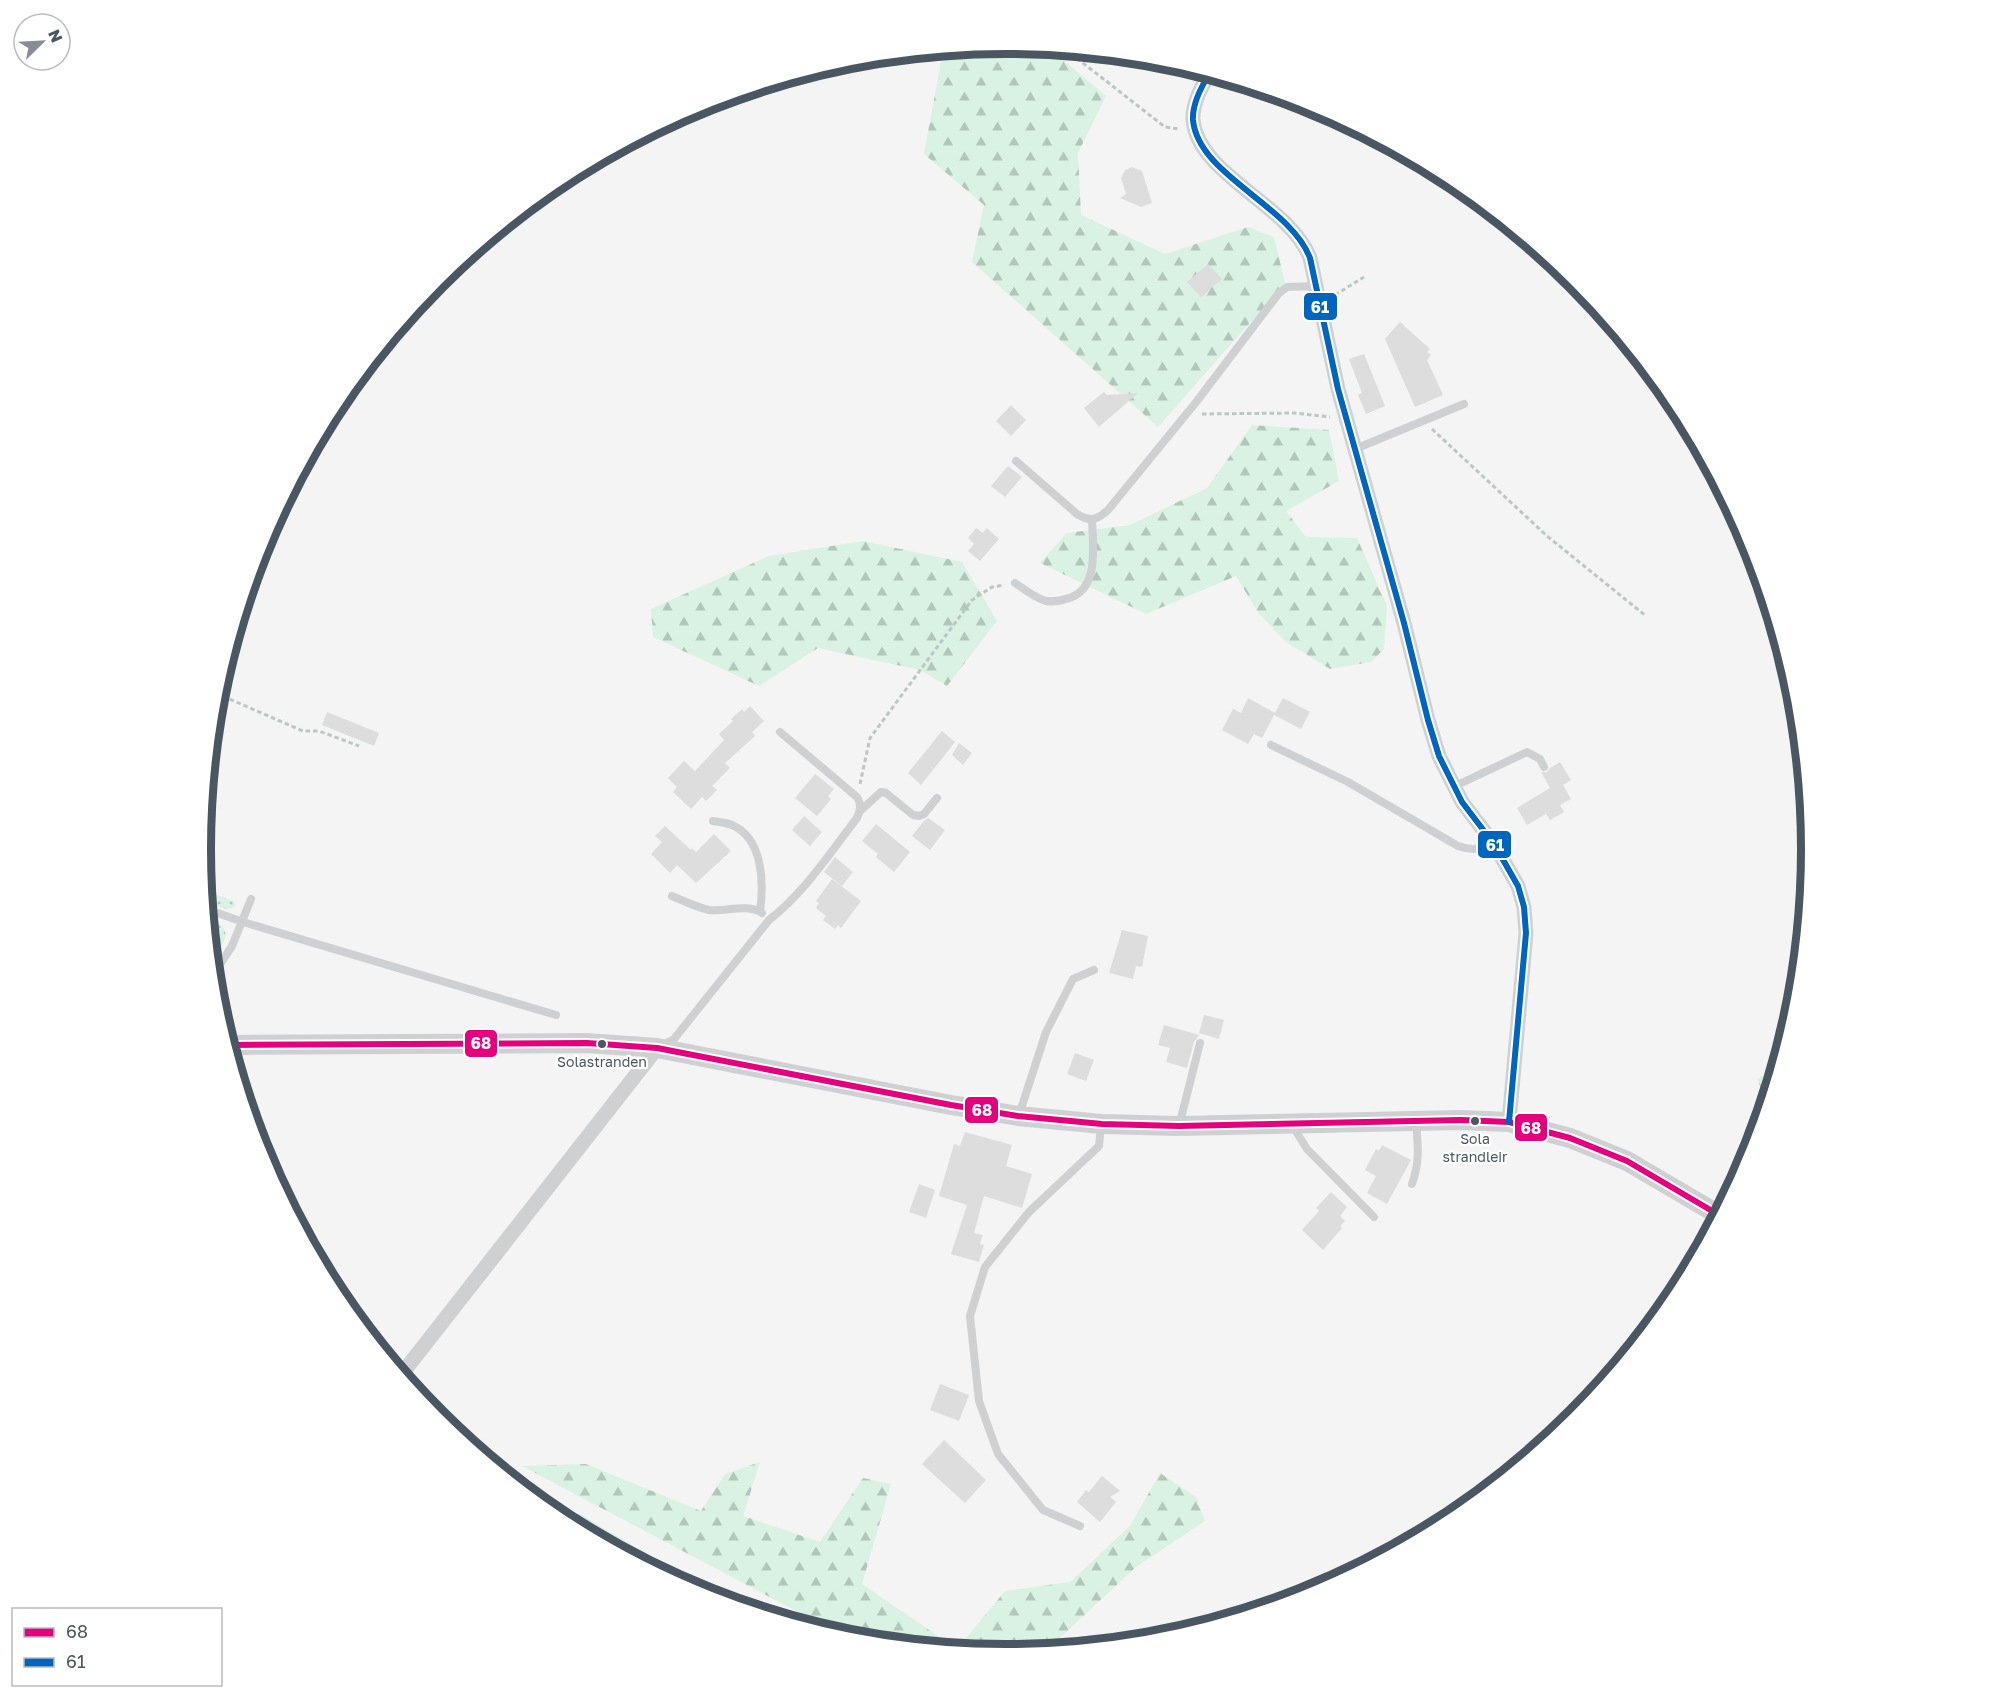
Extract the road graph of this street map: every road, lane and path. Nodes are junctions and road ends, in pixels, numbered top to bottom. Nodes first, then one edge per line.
1 (1076, 58) edge
2 (1207, 80) edge
3 (1196, 133) junction
4 (1365, 277) dead end
5 (1316, 286) junction
6 (1321, 310) junction
7 (1464, 404) dead end
8 (1185, 415) junction
9 (1321, 416) dead end
10 (1423, 421) junction
11 (1355, 449) junction
12 (1016, 461) dead end
13 (1092, 520) junction
14 (1015, 583) joint
15 (1646, 616) dead end
16 (226, 697) edge
17 (780, 732) dead end
18 (1271, 745) dead end
19 (359, 746) dead end
20 (1544, 767) dead end
21 (1453, 787) junction
22 (857, 797) junction
23 (937, 798) dead end
24 (860, 811) junction
25 (713, 821) dead end
26 (1494, 844) junction
27 (672, 896) dead end
28 (251, 899) dead end
29 (760, 911) junction
30 (214, 912) edge
31 (769, 920) junction
32 (243, 922) junction
33 (220, 965) edge
34 (1094, 970) dead end
35 (556, 1016) dead end
36 (1200, 1044) dead end
37 (236, 1045) edge
38 (657, 1048) junction
39 (1018, 1116) junction
40 (1416, 1121) junction
41 (1509, 1122) junction
42 (1102, 1124) junction
43 (1291, 1124) junction
44 (1179, 1126) junction
45 (1412, 1185) dead end
46 (1713, 1212) edge
47 (1374, 1217) dead end
48 (405, 1370) edge
49 (1080, 1526) dead end

1 - 3 path
2 - 3 street
3 - 5 street
4 - 6 path
5 - 6 street
5 - 8 lane
6 - 11 street
7 - 10 lane
8 - 9 path
8 - 13 lane
10 - 11 lane
10 - 15 path
11 - 21 street
12 - 13 lane
13 - 14 lane
14 - 22 path
16 - 19 path
17 - 22 lane
18 - 26 lane
20 - 21 lane
21 - 26 street
22 - 24 lane
23 - 24 lane
24 - 31 lane
25 - 29 lane
26 - 41 street
27 - 29 lane
28 - 32 lane
29 - 31 lane
30 - 32 lane
31 - 38 lane
32 - 33 lane
32 - 35 lane
34 - 39 lane
36 - 44 lane
37 - 38 street
38 - 39 street
38 - 48 street
39 - 42 street
40 - 41 street
40 - 43 street
40 - 45 lane
41 - 46 street
42 - 44 street
42 - 49 lane
43 - 44 street
43 - 47 lane

